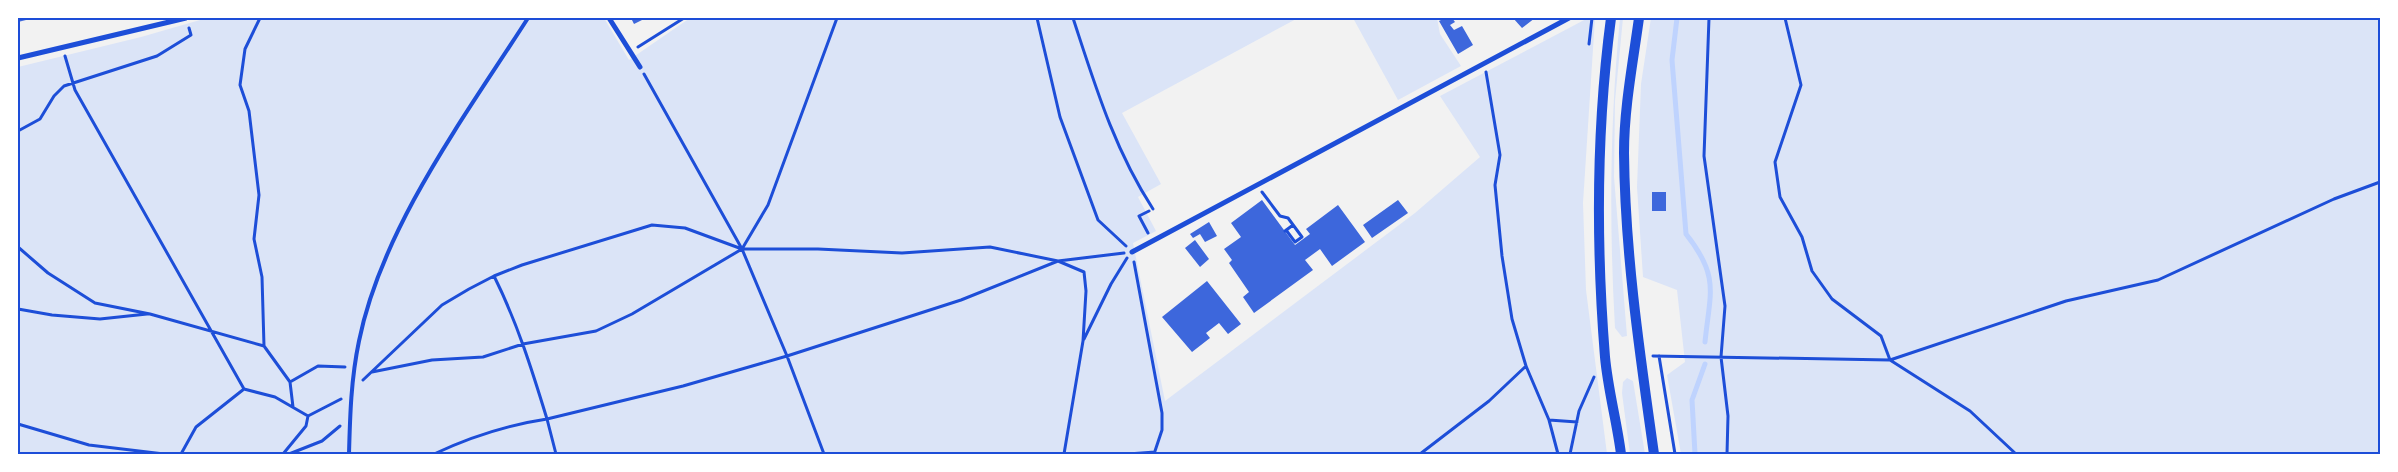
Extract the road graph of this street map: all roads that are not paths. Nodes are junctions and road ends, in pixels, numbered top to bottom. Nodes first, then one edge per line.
1 (186, 18) edge
2 (528, 18) edge
3 (609, 18) edge
4 (1569, 18) edge
5 (1611, 18) edge
6 (1639, 18) edge
7 (18, 58) edge
8 (640, 67) road end
9 (1132, 252) road end
10 (349, 454) edge
11 (1621, 454) edge
12 (1654, 454) edge

1 - 7 street
2 - 10 lane
3 - 8 street
4 - 9 street
5 - 11 main road
6 - 12 main road

